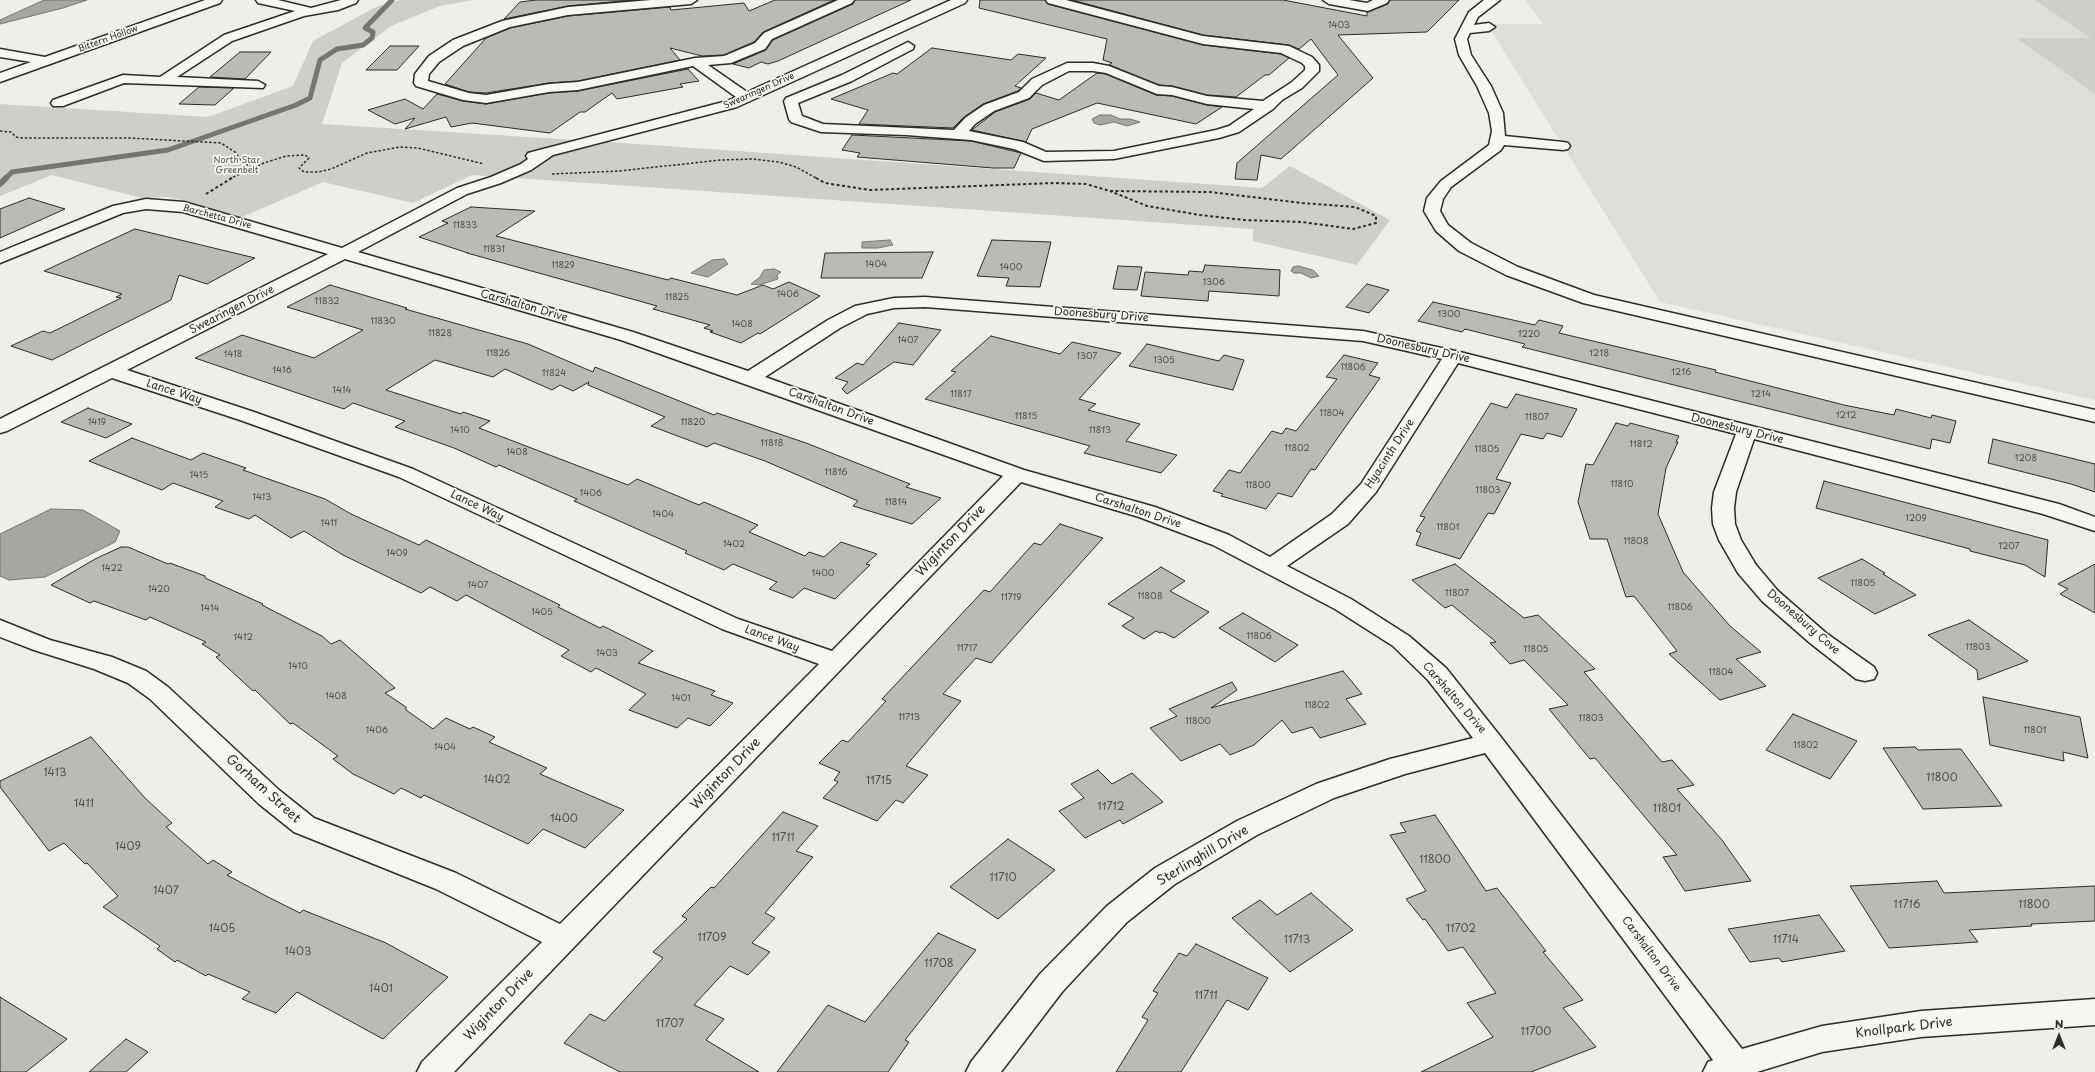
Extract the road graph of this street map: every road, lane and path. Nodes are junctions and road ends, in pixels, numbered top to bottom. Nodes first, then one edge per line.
1 (216, 0) edge
2 (262, 0) edge
3 (352, 0) edge
4 (691, 0) edge
5 (848, 0) edge
6 (961, 0) edge
7 (1052, 0) edge
8 (1329, 0) edge
9 (1383, 0) edge
10 (1494, 0) edge
11 (310, 11) junction
12 (1489, 27) dead end
13 (1465, 30) junction
14 (908, 46) dead end
15 (0, 53) edge
16 (45, 61) junction
17 (696, 62) junction
18 (0, 78) edge
19 (164, 80) junction
20 (258, 85) dead end
21 (764, 89) junction
22 (745, 97) junction
23 (791, 101) junction
24 (58, 103) dead end
25 (1268, 106) junction
26 (0, 131) edge
27 (958, 135) junction
28 (1497, 140) junction
29 (1563, 146) dead end
30 (490, 165) dead end
31 (252, 168) junction
32 (548, 174) dead end
33 (1110, 191) junction
34 (184, 207) junction
35 (344, 253) junction
36 (0, 258) edge
37 (1453, 356) junction
38 (110, 371) junction
39 (750, 378) junction
40 (2095, 416) edge
41 (0, 427) edge
42 (1747, 432) junction
43 (1016, 474) junction
44 (2095, 524) edge
45 (1272, 566) junction
46 (0, 628) edge
47 (836, 661) junction
48 (1865, 673) dead end
49 (1491, 742) junction
50 (564, 939) junction
51 (2095, 1012) edge
52 (1727, 1068) edge
53 (433, 1072) edge
54 (982, 1072) edge

1 - 16 street, Bittern Hollow
2 - 11 street
3 - 11 street
4 - 17 street
5 - 17 street
6 - 21 street, Swearingen Drive
7 - 25 street
8 - 9 street
10 - 13 street
11 - 19 street
12 - 13 street
13 - 28 street
14 - 23 street
15 - 16 street
16 - 18 street, Bittern Hollow
17 - 22 street
19 - 20 street
19 - 24 street
21 - 22 street, Swearingen Drive
21 - 23 street
22 - 35 street, Swearingen Drive
23 - 27 street
25 - 27 street
25 - 27 street
26 - 31 path
28 - 29 street
28 - 40 street
30 - 31 path
31 - 34 path
32 - 33 path
33 - 33 path
34 - 35 street, Barchetta Drive
34 - 36 street, Barchetta Drive
35 - 38 street, Swearingen Drive
35 - 39 street, Carshalton Drive
37 - 39 street, Doonesbury Drive
37 - 42 street, Doonesbury Drive
37 - 45 street, Hyacinth Drive
38 - 41 street, Swearingen Drive
38 - 47 street, Lance Way
39 - 43 street, Carshalton Drive
42 - 44 street, Doonesbury Drive
42 - 48 street, Doonesbury Cove
43 - 45 street, Carshalton Drive
43 - 47 street, Wiginton Drive
45 - 49 street, Carshalton Drive
46 - 50 street, Gorham Street
47 - 50 street, Wiginton Drive
49 - 52 street, Carshalton Drive
49 - 54 street, Sterlinghill Drive
50 - 53 street, Wiginton Drive
51 - 52 street, Knollpark Drive

